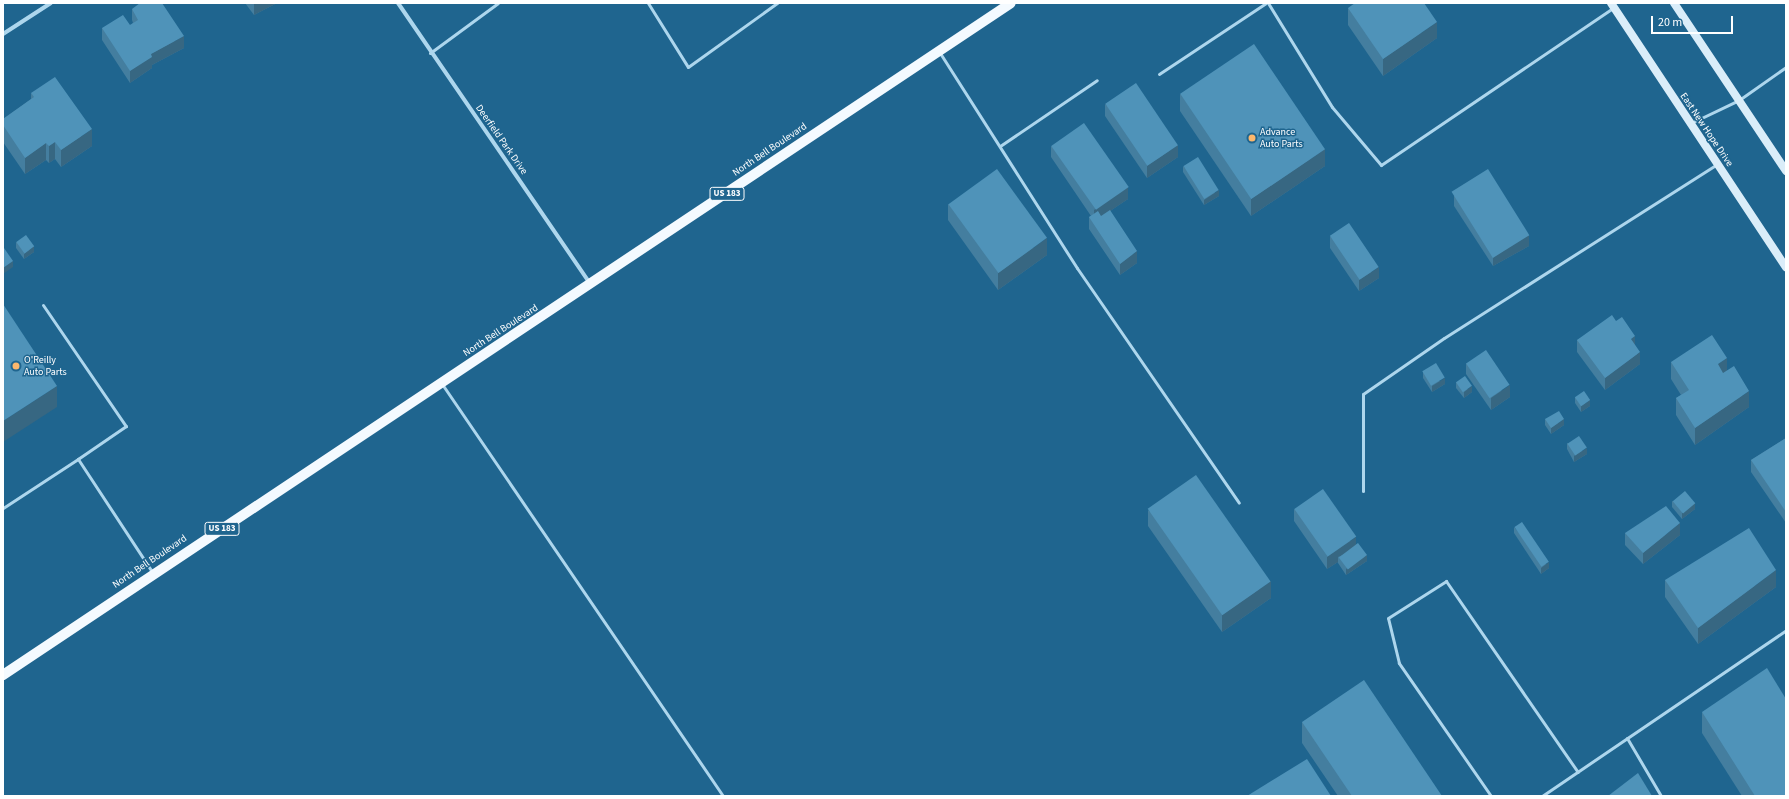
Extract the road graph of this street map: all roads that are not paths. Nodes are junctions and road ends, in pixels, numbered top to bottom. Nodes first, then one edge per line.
1 (51, 3) edge
2 (398, 3) edge
3 (498, 3) edge
4 (648, 3) edge
5 (778, 3) edge
6 (1011, 3) edge
7 (1267, 3) edge
8 (1674, 3) edge
9 (1613, 5) edge
10 (3, 34) edge
11 (938, 50) junction
12 (430, 53) junction
13 (1786, 67) edge
14 (1159, 74) dead end
15 (1097, 80) dead end
16 (1739, 100) junction
17 (1689, 124) junction
18 (1000, 146) junction
19 (1717, 164) junction
20 (1786, 171) edge
21 (1786, 267) edge
22 (592, 286) junction
23 (42, 305) dead end
24 (442, 384) junction
25 (78, 458) junction
26 (1363, 491) dead end
27 (1239, 503) dead end
28 (3, 508) edge
29 (153, 574) junction
30 (1786, 630) edge
31 (3, 675) edge
32 (1627, 738) junction
33 (1578, 772) junction
34 (723, 796) edge
35 (1491, 796) edge
36 (1542, 796) edge
37 (1661, 796) edge

1 - 10 street
2 - 12 street, Deerfield Park Drive
3 - 12 lane
4 - 5 lane
6 - 11 main road, North Bell Boulevard / US 183
7 - 9 lane
7 - 14 lane
8 - 16 main road
9 - 17 main road, East New Hope Drive
11 - 18 lane
11 - 22 main road, North Bell Boulevard / US 183
12 - 22 street, Deerfield Park Drive
13 - 16 lane
15 - 18 lane
16 - 17 lane
16 - 20 main road
17 - 19 main road, East New Hope Drive
18 - 27 lane
19 - 21 main road, East New Hope Drive
19 - 26 lane
22 - 24 main road, North Bell Boulevard / US 183
23 - 25 lane
24 - 29 main road, North Bell Boulevard / US 183
24 - 34 lane
25 - 28 lane
25 - 29 lane
29 - 31 main road, North Bell Boulevard / US 183
30 - 32 lane
32 - 33 lane
32 - 37 lane
33 - 35 lane
33 - 36 lane

